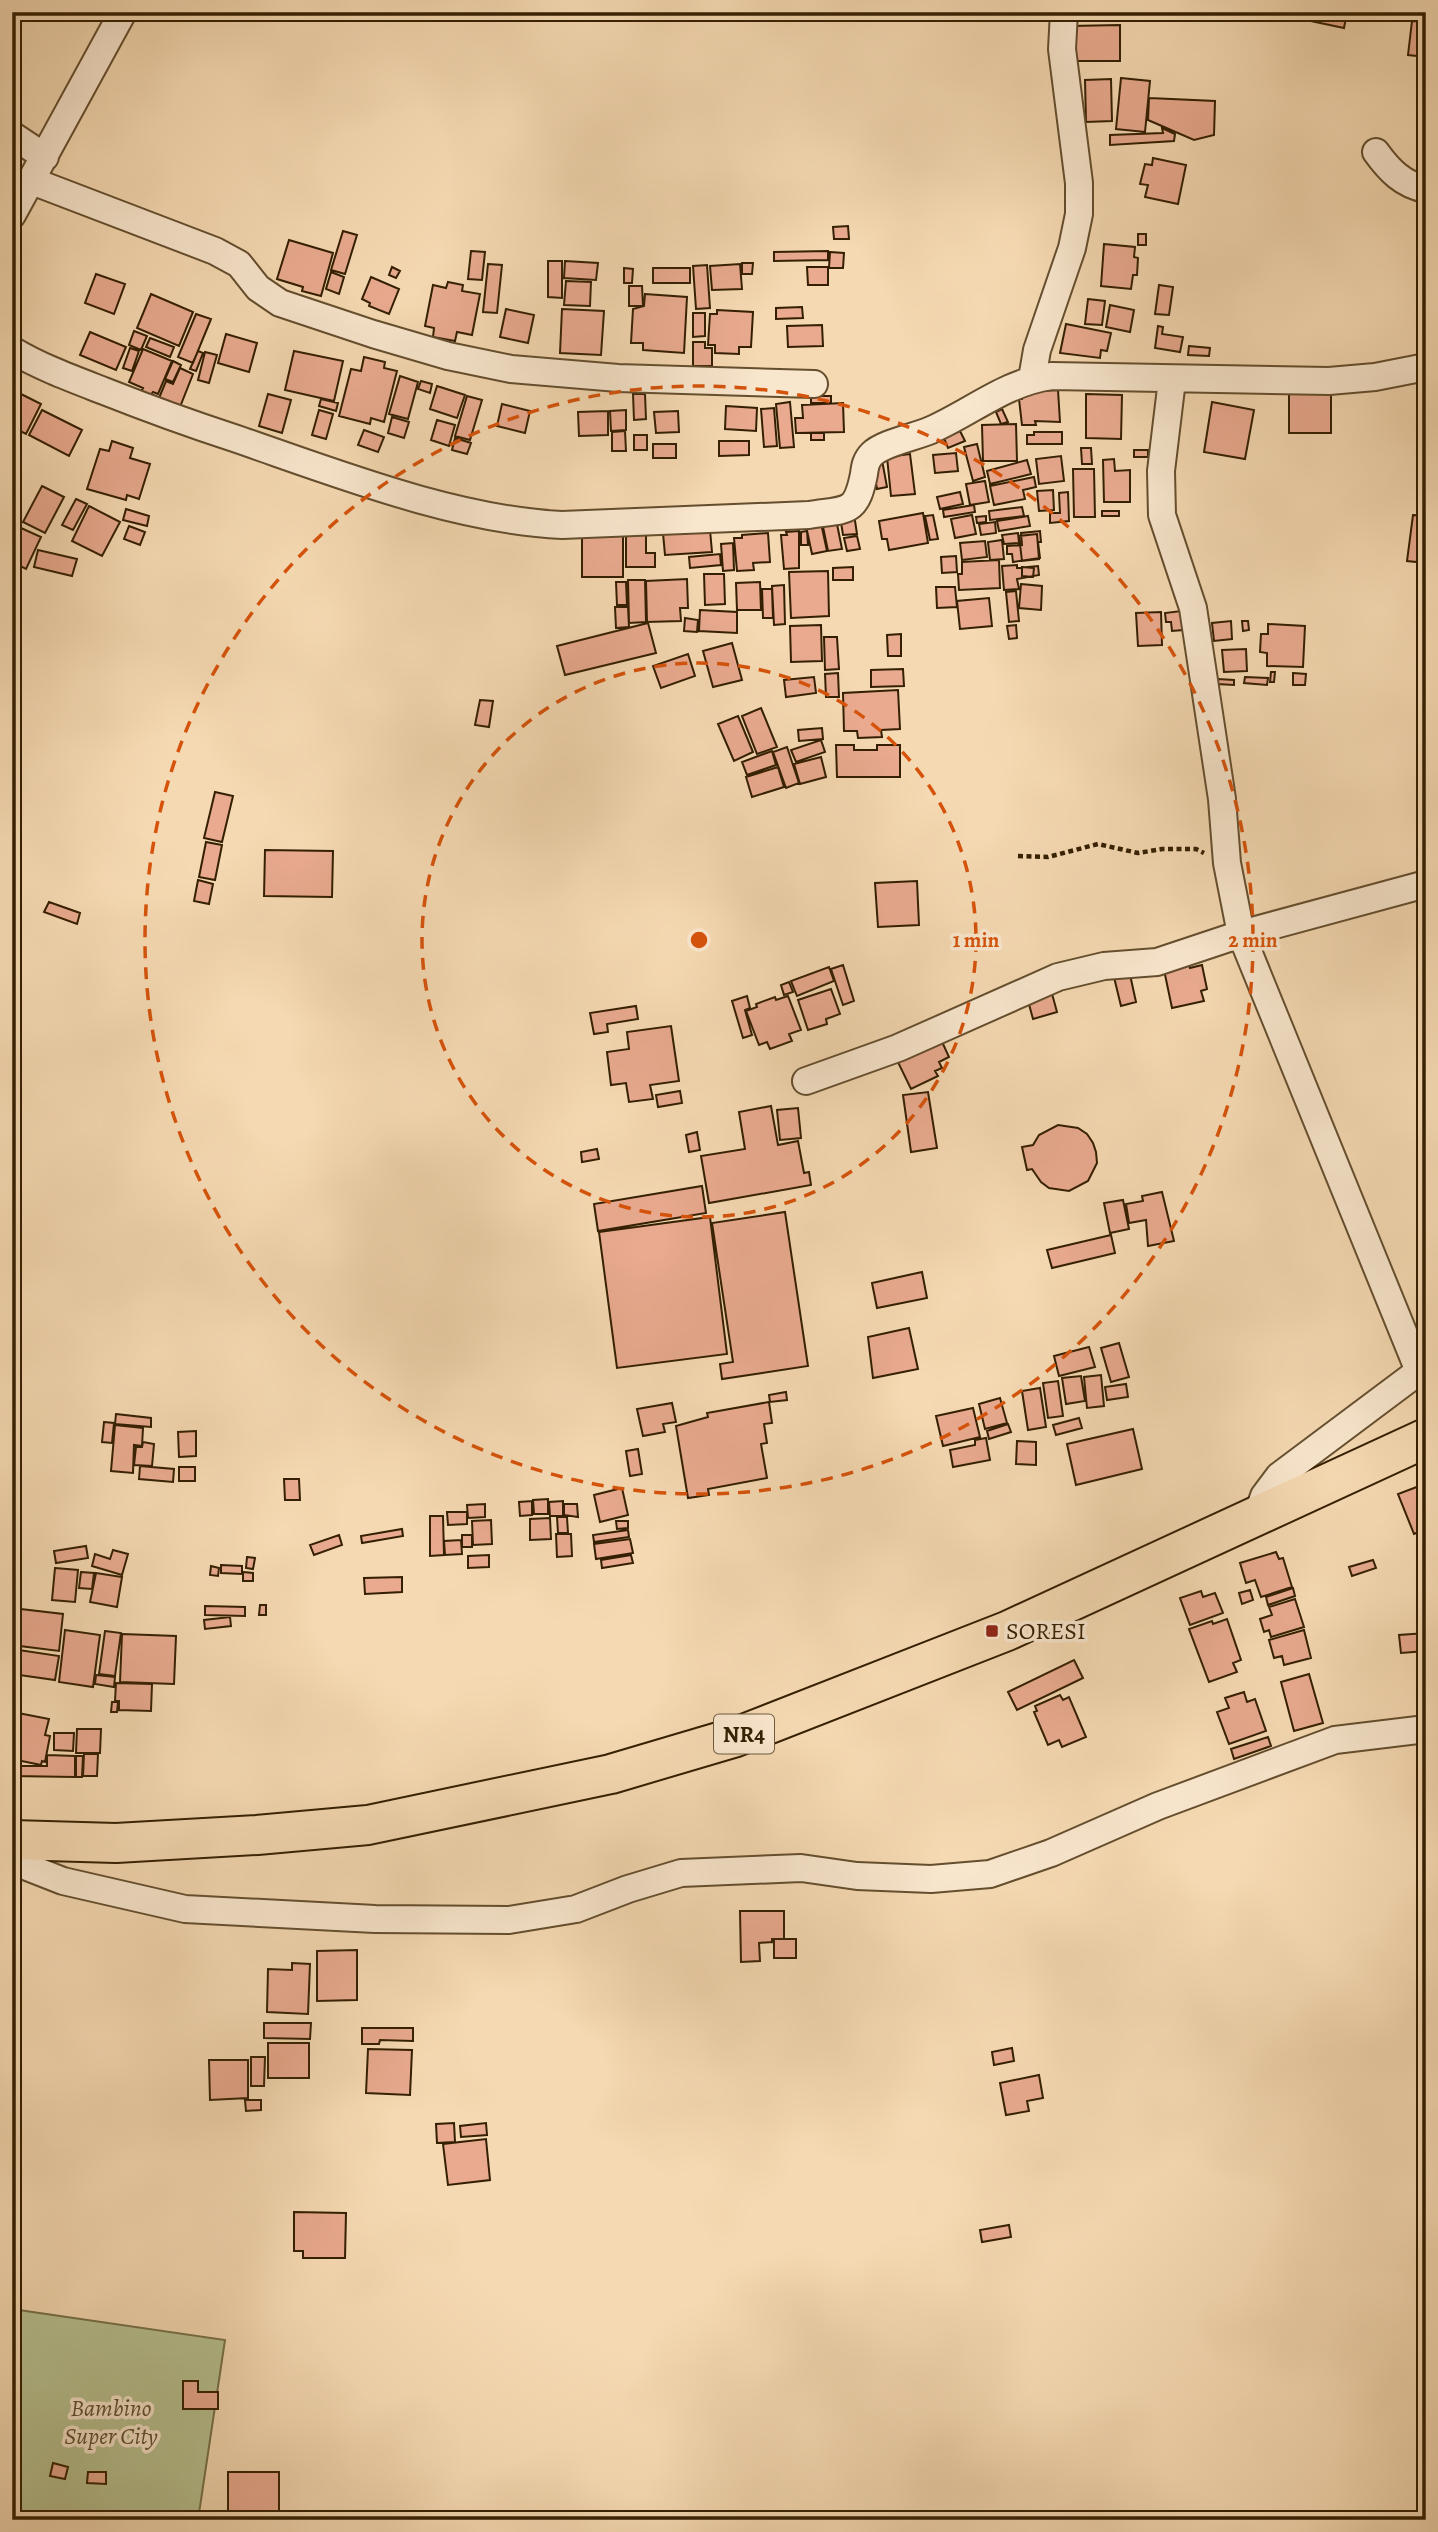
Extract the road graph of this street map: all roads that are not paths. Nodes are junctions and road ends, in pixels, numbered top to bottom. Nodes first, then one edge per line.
1 (123, 12) edge
2 (1064, 12) edge
3 (12, 135) edge
4 (1376, 152) dead end
5 (45, 157) junction
6 (32, 181) junction
7 (1426, 189) edge
8 (12, 215) edge
9 (12, 349) edge
10 (1426, 367) edge
11 (1032, 379) junction
12 (1172, 380) junction
13 (814, 384) dead end
14 (1426, 884) edge
15 (1241, 934) junction
16 (806, 1081) dead end
17 (1422, 1368) edge
18 (1426, 1438) edge
19 (1258, 1516) junction
20 (1426, 1729) edge
21 (12, 1840) edge
22 (12, 1861) edge

1 - 5 street
2 - 11 street
3 - 5 street
4 - 7 street
5 - 6 street
6 - 8 street
6 - 13 street
9 - 11 street
10 - 12 street
11 - 12 street
12 - 15 street
14 - 15 street
15 - 16 street
15 - 17 street
17 - 19 street
18 - 19 highway, NR4
19 - 21 highway, NR4
20 - 22 street

